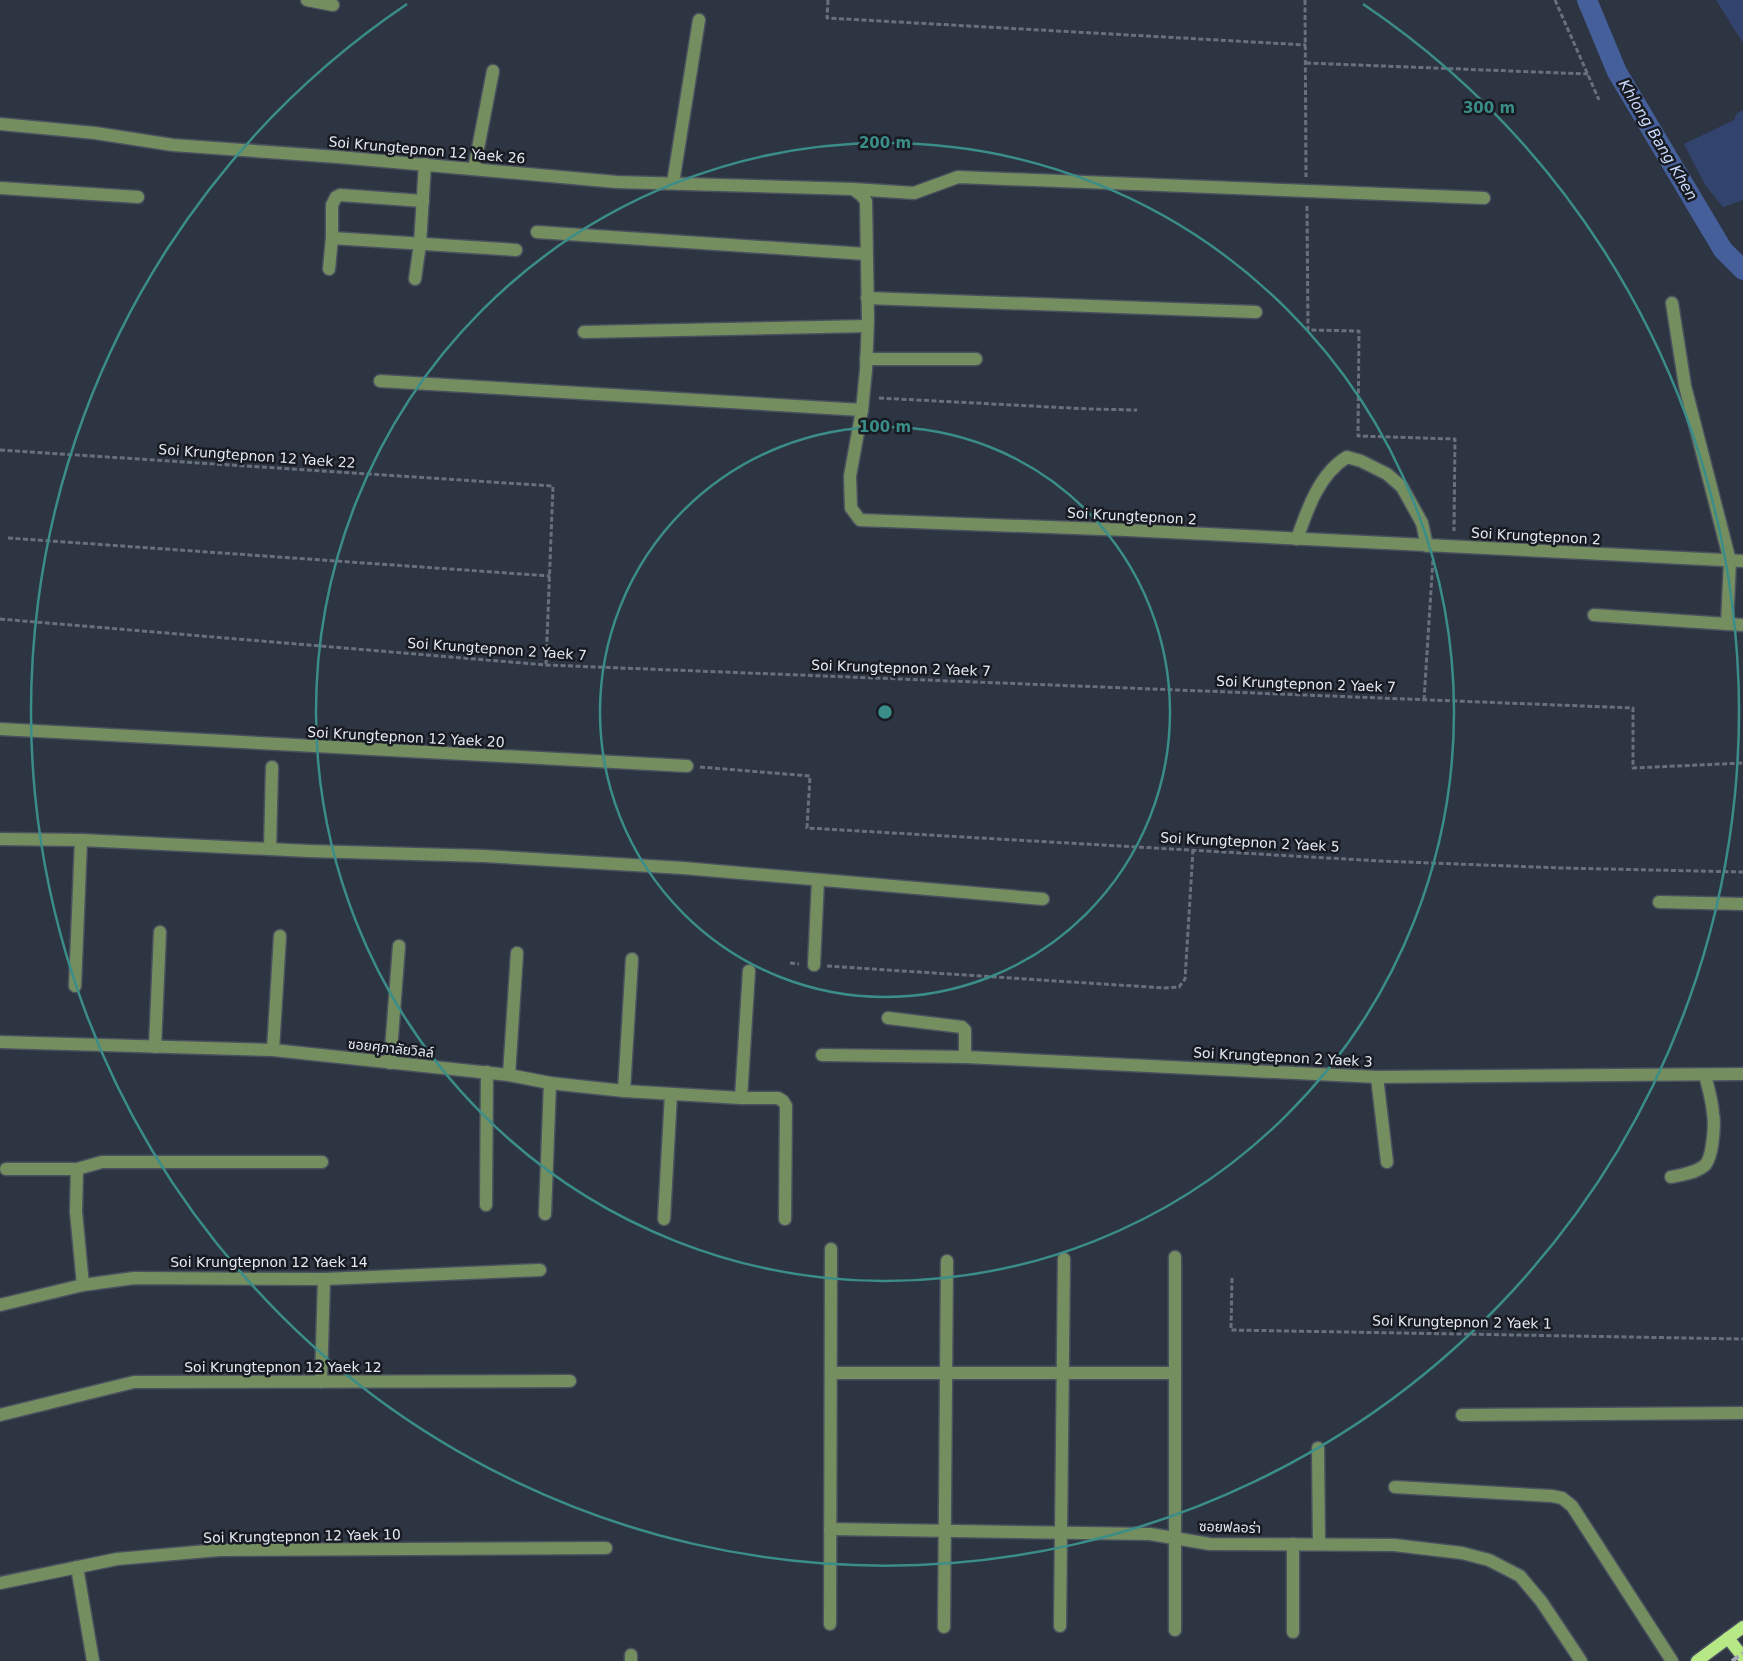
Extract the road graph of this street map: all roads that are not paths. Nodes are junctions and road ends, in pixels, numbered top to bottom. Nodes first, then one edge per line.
1 (308, 0) edge
2 (333, 5) dead end
3 (699, 20) dead end
4 (493, 71) dead end
5 (0, 124) edge
6 (425, 164) junction
7 (474, 169) junction
8 (672, 184) junction
9 (0, 188) edge
10 (853, 189) junction
11 (138, 197) dead end
12 (1484, 198) dead end
13 (423, 201) junction
14 (537, 232) dead end
15 (332, 238) junction
16 (420, 244) junction
17 (516, 250) dead end
18 (866, 254) junction
19 (329, 269) dead end
20 (415, 278) dead end
21 (867, 298) junction
22 (1672, 303) dead end
23 (1256, 312) dead end
24 (867, 326) junction
25 (584, 332) dead end
26 (866, 359) junction
27 (976, 359) dead end
28 (380, 380) dead end
29 (862, 404) junction
30 (1297, 539) junction
31 (1430, 546) junction
32 (1730, 561) junction
33 (1743, 562) edge
34 (1594, 615) dead end
35 (1727, 624) junction
36 (1743, 625) edge
37 (0, 729) edge
38 (687, 766) road end
39 (272, 767) dead end
40 (0, 839) edge
41 (81, 840) junction
42 (270, 848) junction
43 (818, 880) junction
44 (1043, 899) dead end
45 (1659, 902) dead end
46 (1743, 904) edge
47 (160, 932) dead end
48 (280, 936) dead end
49 (399, 946) dead end
50 (517, 953) dead end
51 (632, 959) dead end
52 (814, 965) road end
53 (749, 971) dead end
54 (75, 986) dead end
55 (888, 1018) dead end
56 (0, 1042) edge
57 (154, 1047) junction
58 (273, 1050) junction
59 (822, 1055) dead end
60 (965, 1057) junction
61 (390, 1063) junction
62 (487, 1072) junction
63 (1743, 1074) edge
64 (510, 1075) junction
65 (1705, 1075) junction
66 (1377, 1077) junction
67 (550, 1083) junction
68 (624, 1091) junction
69 (671, 1094) junction
70 (741, 1098) junction
71 (322, 1162) dead end
72 (1387, 1162) dead end
73 (6, 1169) dead end
74 (77, 1169) junction
75 (1671, 1177) dead end
76 (486, 1205) dead end
77 (545, 1214) dead end
78 (664, 1219) dead end
79 (785, 1219) dead end
80 (831, 1249) dead end
81 (1175, 1257) dead end
82 (1064, 1259) dead end
83 (947, 1261) dead end
84 (540, 1270) dead end
85 (324, 1279) junction
86 (83, 1284) junction
87 (0, 1305) edge
88 (831, 1373) junction
89 (946, 1373) junction
90 (1063, 1373) junction
91 (1175, 1373) junction
92 (570, 1381) dead end
93 (322, 1382) junction
94 (1743, 1414) edge
95 (0, 1415) edge
96 (1462, 1415) dead end
97 (1318, 1448) dead end
98 (1395, 1487) dead end
99 (830, 1529) junction
100 (945, 1531) junction
101 (1061, 1532) junction
102 (1175, 1539) junction
103 (1293, 1544) junction
104 (1319, 1544) junction
105 (606, 1548) dead end
106 (77, 1567) junction
107 (0, 1583) edge
108 (830, 1624) dead end
109 (1060, 1626) dead end
110 (944, 1627) dead end
111 (1743, 1627) edge
112 (1174, 1630) dead end
113 (1293, 1632) dead end
114 (1728, 1638) junction
115 (1743, 1657) edge
116 (92, 1661) edge
117 (1581, 1661) edge
118 (1672, 1661) edge
119 (1697, 1661) edge

1 - 2 street
3 - 8 street
4 - 7 street
5 - 6 street, Soi Krungtepnon 12 Yaek 26
6 - 7 street, Soi Krungtepnon 12 Yaek 26
6 - 13 street
7 - 8 street, Soi Krungtepnon 12 Yaek 26
8 - 10 street, Soi Krungtepnon 12 Yaek 26
9 - 11 street
10 - 12 street, Soi Krungtepnon 12 Yaek 26
10 - 18 street, Soi Krungtepnon 2
13 - 15 street
13 - 16 street
14 - 18 street
15 - 16 street
15 - 19 street
16 - 17 street
16 - 20 street
18 - 21 street, Soi Krungtepnon 2
21 - 23 street
21 - 24 street, Soi Krungtepnon 2
22 - 32 street
24 - 25 street
24 - 26 street, Soi Krungtepnon 2
26 - 27 street
26 - 29 street, Soi Krungtepnon 2
28 - 29 street
29 - 30 street, Soi Krungtepnon 2
30 - 31 street, Soi Krungtepnon 2
30 - 31 street
31 - 32 street, Soi Krungtepnon 2
32 - 33 street, Soi Krungtepnon 2
32 - 35 street
34 - 35 street
35 - 36 street
37 - 38 street, Soi Krungtepnon 12 Yaek 20
39 - 42 street
40 - 41 street
41 - 42 street
41 - 54 street
42 - 43 street
43 - 44 street
43 - 52 street
45 - 46 street
47 - 57 street
48 - 58 street
49 - 61 street
50 - 64 street
51 - 68 street
53 - 70 street
55 - 60 street
56 - 57 street, ซอยศุภาลัยวิลล์
57 - 58 street, ซอยศุภาลัยวิลล์
58 - 61 street, ซอยศุภาลัยวิลล์
59 - 60 street, Soi Krungtepnon 2 Yaek 3
60 - 66 street, Soi Krungtepnon 2 Yaek 3
61 - 62 street, ซอยศุภาลัยวิลล์
62 - 64 street, ซอยศุภาลัยวิลล์
62 - 76 street
63 - 65 street, Soi Krungtepnon 2 Yaek 3
64 - 67 street, ซอยศุภาลัยวิลล์
65 - 66 street, Soi Krungtepnon 2 Yaek 3
65 - 75 street
66 - 72 street
67 - 68 street, ซอยศุภาลัยวิลล์
67 - 77 street
68 - 69 street, ซอยศุภาลัยวิลล์
69 - 70 street, ซอยศุภาลัยวิลล์
69 - 78 street
70 - 79 street, ซอยศุภาลัยวิลล์
71 - 74 street
73 - 74 street
74 - 86 street
80 - 88 street
81 - 91 street
82 - 90 street
83 - 89 street
84 - 85 street, Soi Krungtepnon 12 Yaek 14
85 - 86 street, Soi Krungtepnon 12 Yaek 14
85 - 93 street
86 - 87 street, Soi Krungtepnon 12 Yaek 14
88 - 89 street
88 - 99 street
89 - 90 street
89 - 100 street
90 - 91 street
90 - 101 street
91 - 102 street
92 - 93 street, Soi Krungtepnon 12 Yaek 12
93 - 95 street, Soi Krungtepnon 12 Yaek 12
94 - 96 street
97 - 104 street
98 - 118 street
99 - 100 street, ซอยฟลอร่า
99 - 108 street
100 - 101 street, ซอยฟลอร่า
100 - 110 street
101 - 102 street, ซอยฟลอร่า
101 - 109 street
102 - 103 street, ซอยฟลอร่า
102 - 112 street
103 - 104 street, ซอยฟลอร่า
103 - 113 street
104 - 117 street, ซอยฟลอร่า
105 - 106 street, Soi Krungtepnon 12 Yaek 10
106 - 107 street, Soi Krungtepnon 12 Yaek 10
106 - 116 street
111 - 114 main road
114 - 115 main road
114 - 119 main road

